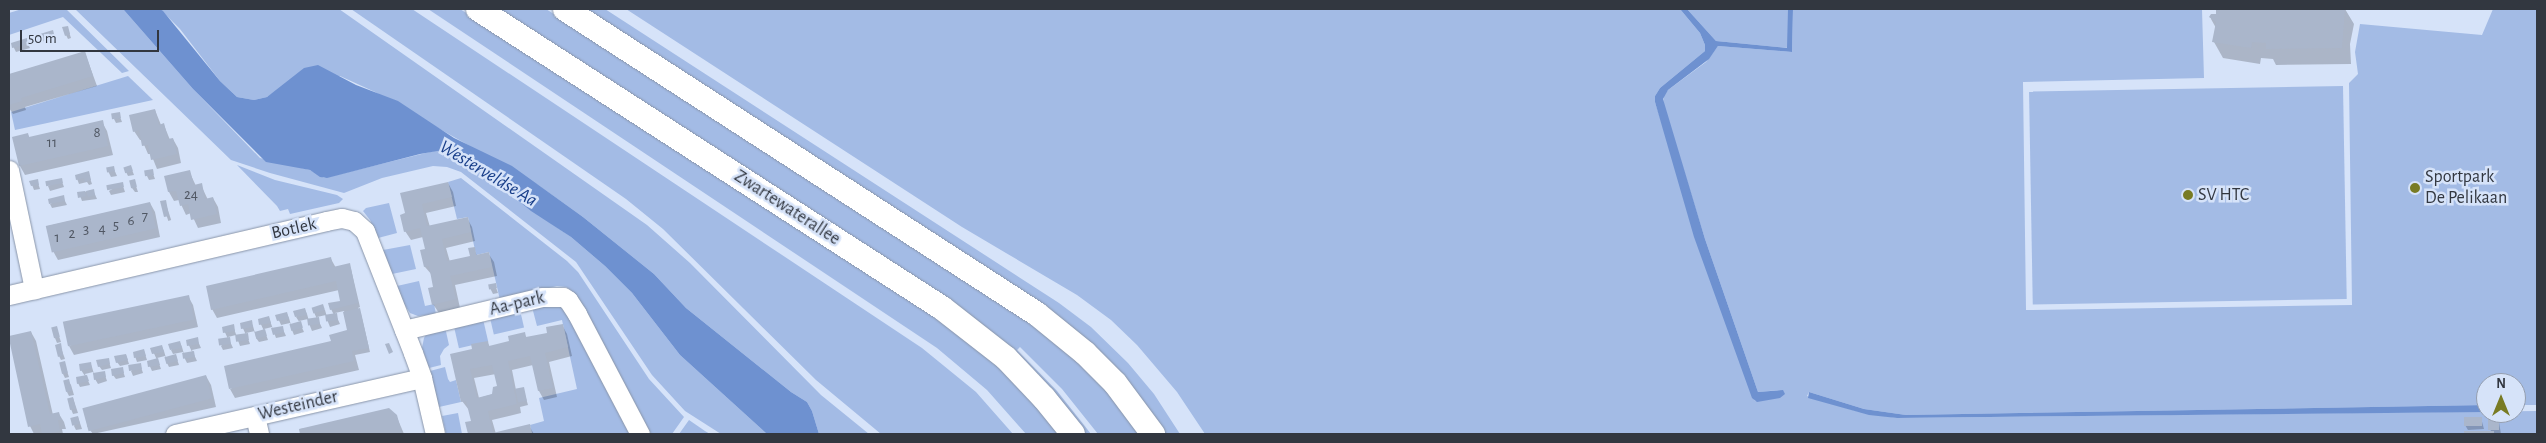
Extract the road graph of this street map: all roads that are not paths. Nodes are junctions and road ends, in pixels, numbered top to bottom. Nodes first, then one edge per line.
1 (478, 9) edge
2 (565, 9) edge
3 (9, 170) edge
4 (34, 289) junction
5 (9, 295) edge
6 (404, 330) junction
7 (422, 378) junction
8 (257, 425) edge
9 (175, 434) edge
10 (435, 434) edge
11 (640, 434) edge
12 (1073, 434) edge
13 (1153, 434) edge

1 - 12 main road, Zwartewaterallee
2 - 13 main road
3 - 4 street
4 - 5 street, Botlek
4 - 6 street, Botlek
6 - 7 street, Botlek
6 - 11 street, Aa-park
7 - 8 street, Westeinder
7 - 10 street, Botlek
8 - 9 street, Westeinder

